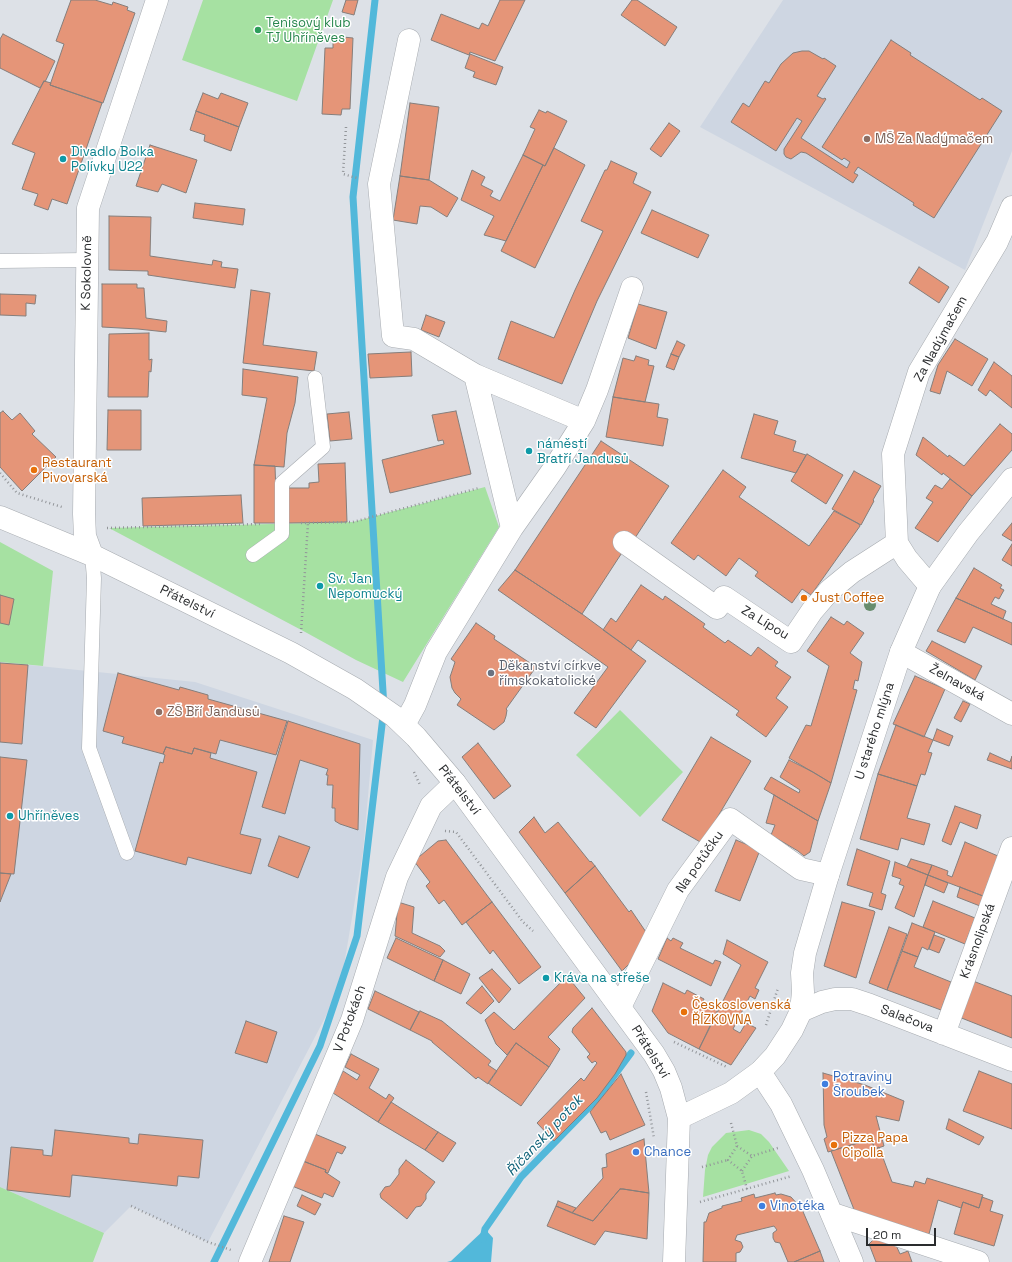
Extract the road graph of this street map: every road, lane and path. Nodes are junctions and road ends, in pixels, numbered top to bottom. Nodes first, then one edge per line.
1 (157, 0) edge
2 (409, 40) dead end
3 (346, 127) dead end
4 (343, 174) dead end
5 (1012, 207) edge
6 (87, 260) junction
7 (0, 261) edge
8 (632, 288) dead end
9 (475, 375) junction
10 (315, 378) dead end
11 (584, 421) junction
12 (1012, 478) edge
13 (501, 482) junction
14 (0, 517) edge
15 (308, 523) junction
16 (282, 524) junction
17 (512, 528) junction
18 (104, 529) dead end
19 (624, 542) dead end
20 (897, 544) junction
21 (253, 555) dead end
22 (92, 556) junction
23 (930, 586) junction
24 (299, 637) dead end
25 (901, 652) junction
26 (1012, 714) edge
27 (399, 720) junction
28 (455, 783) junction
29 (1012, 848) edge
30 (127, 853) dead end
31 (828, 875) junction
32 (779, 985) dead end
33 (620, 1007) junction
34 (801, 1010) junction
35 (765, 1028) dead end
36 (944, 1034) junction
37 (673, 1041) dead end
38 (1012, 1060) edge
39 (728, 1068) dead end
40 (760, 1072) junction
41 (646, 1087) dead end
42 (679, 1118) junction
43 (731, 1123) dead end
44 (655, 1142) dead end
45 (737, 1146) junction
46 (778, 1148) dead end
47 (752, 1156) junction
48 (728, 1160) junction
49 (702, 1167) dead end
50 (813, 1170) junction
51 (742, 1171) junction
52 (747, 1188) junction
53 (700, 1202) dead end
54 (131, 1206) dead end
55 (833, 1214) junction
56 (208, 1242) dead end
57 (250, 1262) edge
58 (674, 1262) edge
59 (852, 1262) edge
60 (978, 1262) edge

1 - 6 street, K Sokolovně
2 - 9 street
3 - 4 path
5 - 20 street, Za Nadýmačem
6 - 7 lane
6 - 22 street, K Sokolovně
8 - 11 street
9 - 11 street
9 - 13 street
10 - 16 lane
11 - 17 street
12 - 23 street, U starého mlýna
13 - 15 path
13 - 17 street
14 - 22 street, Přátelství
15 - 16 path
15 - 24 path
16 - 18 path
16 - 21 lane
17 - 27 street
19 - 20 street, Za Lípou
20 - 23 street
22 - 27 street, Přátelství
22 - 30 lane
23 - 25 street, U starého mlýna
25 - 26 street, Želnavská
25 - 31 street, U starého mlýna
27 - 28 street, Přátelství
28 - 33 street, Přátelství
28 - 57 street, V Potokách
29 - 36 street, Krásnolipská
31 - 33 street, Na potůčku
31 - 34 street, U starého mlýna
32 - 35 path
33 - 42 street, Přátelství
34 - 36 street, Salačova
34 - 40 street, U starého mlýna
36 - 38 street, Salačova
37 - 39 path
40 - 42 street, U starého mlýna
40 - 50 street
41 - 44 path
42 - 58 street, Přátelství
43 - 45 path
45 - 47 path
45 - 48 path
46 - 47 path
47 - 51 path
48 - 49 path
48 - 51 path
50 - 52 path
50 - 55 street
51 - 52 path
52 - 53 path
54 - 56 path
55 - 59 street
55 - 60 street

